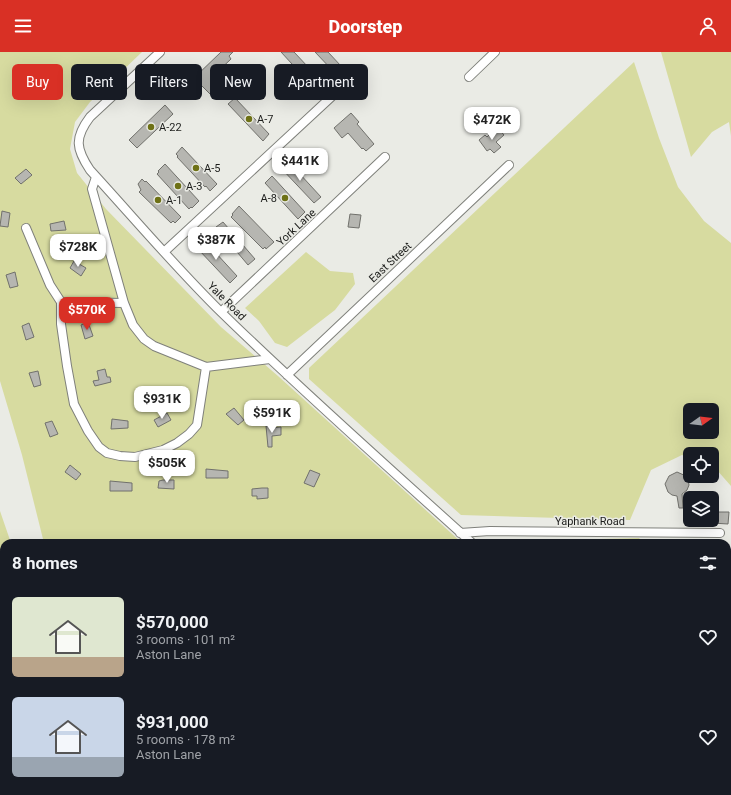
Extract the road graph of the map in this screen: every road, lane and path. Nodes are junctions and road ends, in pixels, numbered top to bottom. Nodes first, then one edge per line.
1 (160, 52) edge
2 (495, 52) edge
3 (468, 77) dead end
4 (328, 100) edge
5 (385, 157) dead end
6 (509, 165) dead end
7 (96, 177) junction
8 (26, 228) dead end
9 (164, 252) junction
10 (61, 302) junction
11 (124, 303) junction
12 (221, 312) junction
13 (270, 359) junction
14 (206, 367) junction
15 (287, 375) junction
16 (460, 533) junction
17 (720, 533) dead end
18 (467, 539) edge

1 - 7 street, Yale Road
2 - 3 street
4 - 9 street
5 - 12 street, York Lane
6 - 15 street, East Street
7 - 9 street, Yale Road
7 - 11 street
8 - 10 street
9 - 12 street, Yale Road
10 - 11 street
10 - 14 street
11 - 14 street
12 - 13 street, Yale Road
13 - 14 street
13 - 15 street, Yale Road
15 - 16 street, Yale Road
16 - 17 street, Yaphank Road
16 - 18 street, Yale Road

